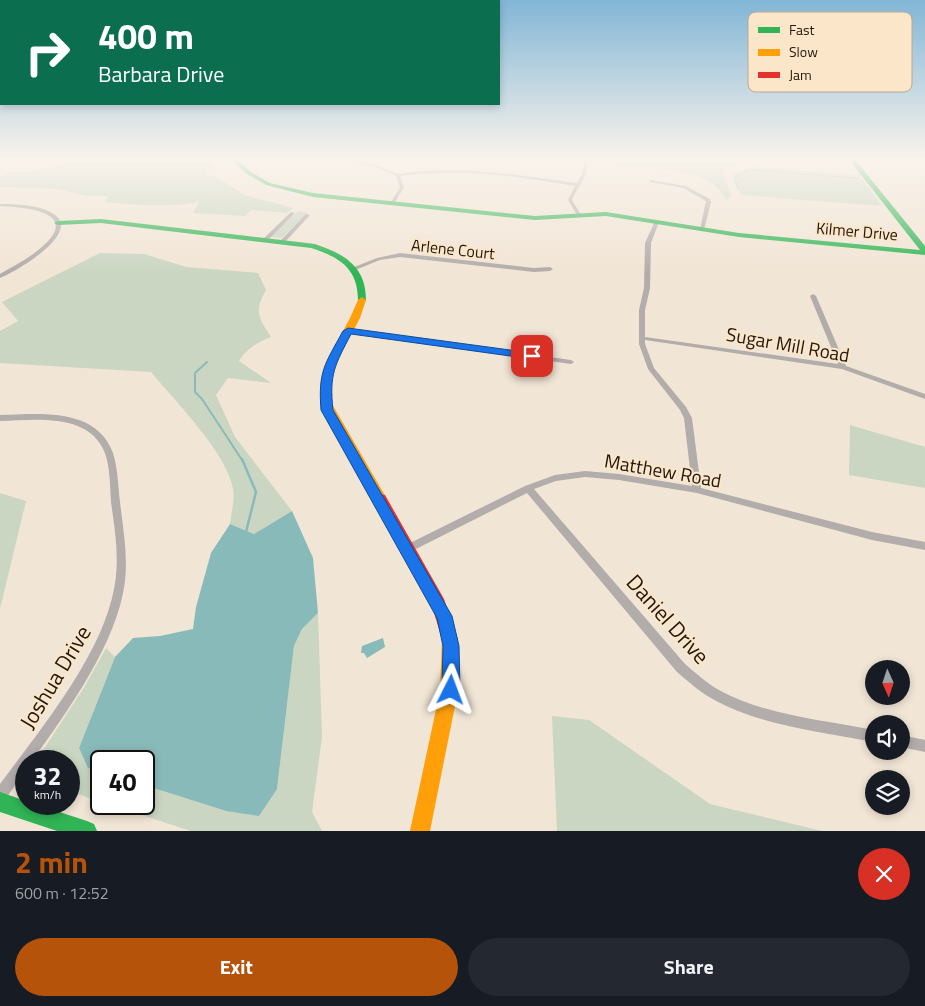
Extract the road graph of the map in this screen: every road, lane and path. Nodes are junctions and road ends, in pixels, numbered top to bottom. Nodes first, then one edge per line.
1 (316, 196) edge
2 (397, 196) edge
3 (572, 196) edge
4 (700, 196) edge
5 (881, 196) edge
6 (392, 204) junction
7 (0, 205) edge
8 (293, 213) dead end
9 (308, 215) dead end
10 (579, 215) junction
11 (657, 222) junction
12 (58, 223) junction
13 (702, 229) junction
14 (265, 240) junction
15 (282, 242) junction
16 (925, 252) edge
17 (354, 268) junction
18 (550, 269) dead end
19 (0, 276) edge
20 (813, 296) dead end
21 (348, 331) junction
22 (642, 338) junction
23 (571, 362) dead end
24 (842, 367) junction
25 (925, 397) edge
26 (0, 418) edge
27 (528, 488) junction
28 (697, 490) junction
29 (925, 546) edge
30 (407, 549) junction
31 (865, 734) edge
32 (910, 743) edge
33 (925, 746) edge
34 (0, 795) edge
35 (0, 802) edge
36 (86, 831) edge
37 (420, 831) edge

1 - 6 street, Kilmer Drive
2 - 6 street
3 - 10 street
4 - 13 street
5 - 16 street
6 - 10 street, Kilmer Drive
7 - 12 street
8 - 14 street
9 - 15 street
10 - 11 street, Kilmer Drive
11 - 13 street, Kilmer Drive
11 - 22 street
12 - 14 street
12 - 19 street
13 - 16 street, Kilmer Drive
14 - 15 street
15 - 17 street
17 - 18 street, Arlene Court
17 - 21 street
20 - 24 street
21 - 23 street
21 - 30 street
22 - 24 street, Sugar Mill Road
22 - 28 street
24 - 25 street, Sugar Mill Road
26 - 34 street, Joshua Drive
27 - 28 street, Matthew Road
27 - 30 street, Matthew Road
27 - 31 street, Daniel Drive
28 - 29 street, Matthew Road
30 - 37 street
32 - 33 street
35 - 36 street

